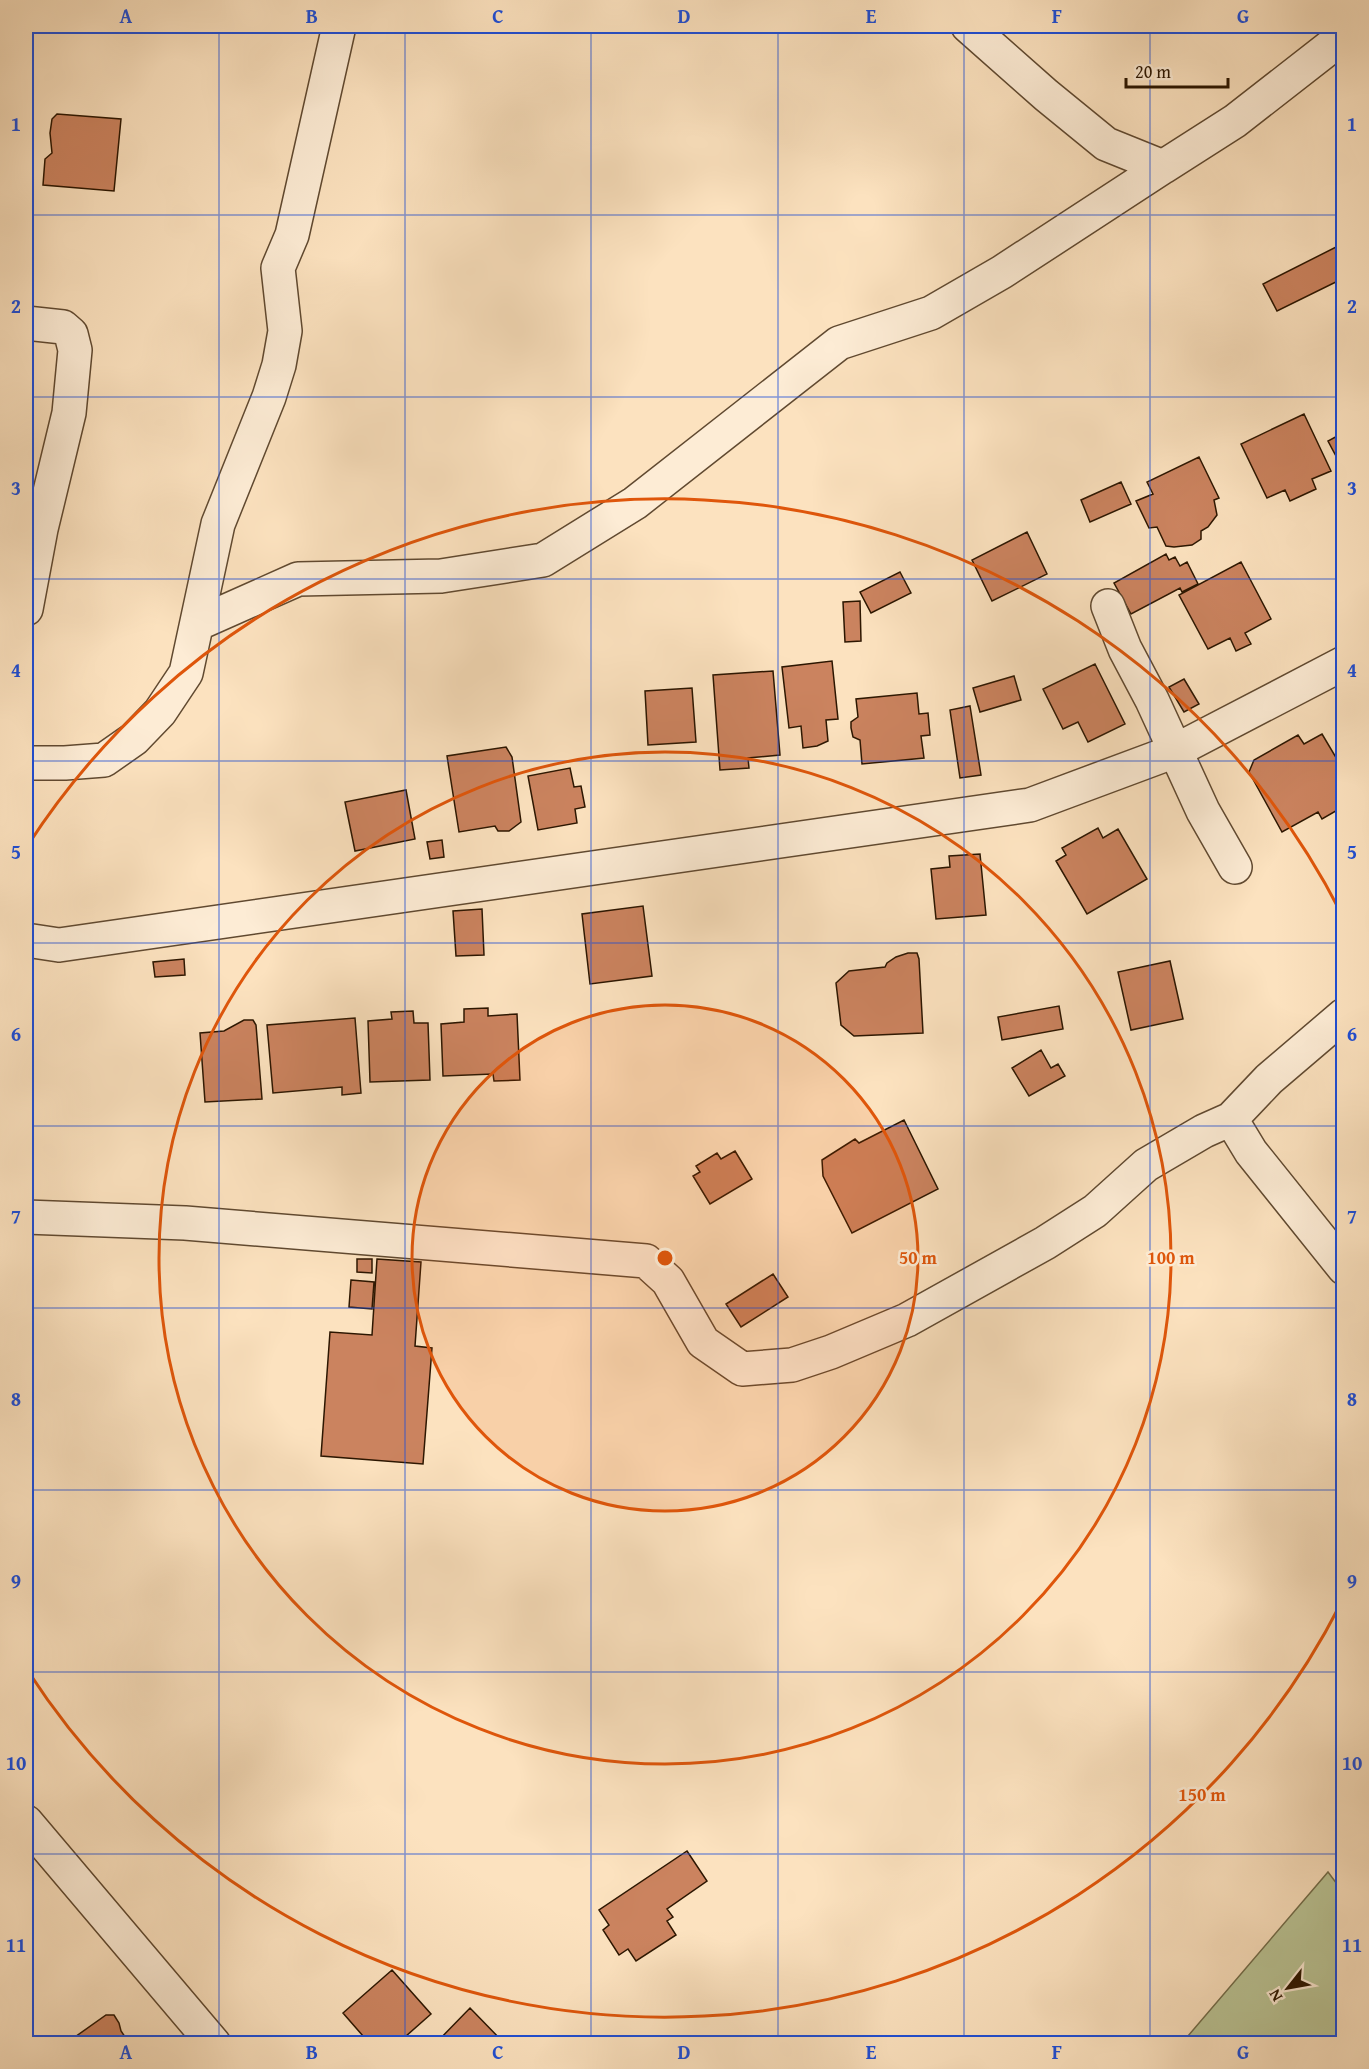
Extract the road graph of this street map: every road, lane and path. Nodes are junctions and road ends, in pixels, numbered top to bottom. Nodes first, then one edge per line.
1 (339, 26) edge
2 (968, 26) edge
3 (1344, 36) edge
4 (1163, 167) junction
5 (26, 323) edge
6 (1108, 606) dead end
7 (26, 609) edge
8 (197, 624) junction
9 (1344, 663) edge
10 (1175, 751) junction
11 (26, 763) edge
12 (1235, 867) dead end
13 (26, 940) edge
14 (1344, 1015) edge
15 (1231, 1119) junction
16 (26, 1217) edge
17 (1344, 1268) edge
18 (26, 1822) edge
19 (214, 2043) edge

1 - 8 street
2 - 4 street
3 - 4 street
4 - 8 street
5 - 7 street
6 - 10 street
8 - 11 street
9 - 10 street
10 - 12 street
10 - 13 street
14 - 15 street
15 - 16 street
15 - 17 street
18 - 19 street

